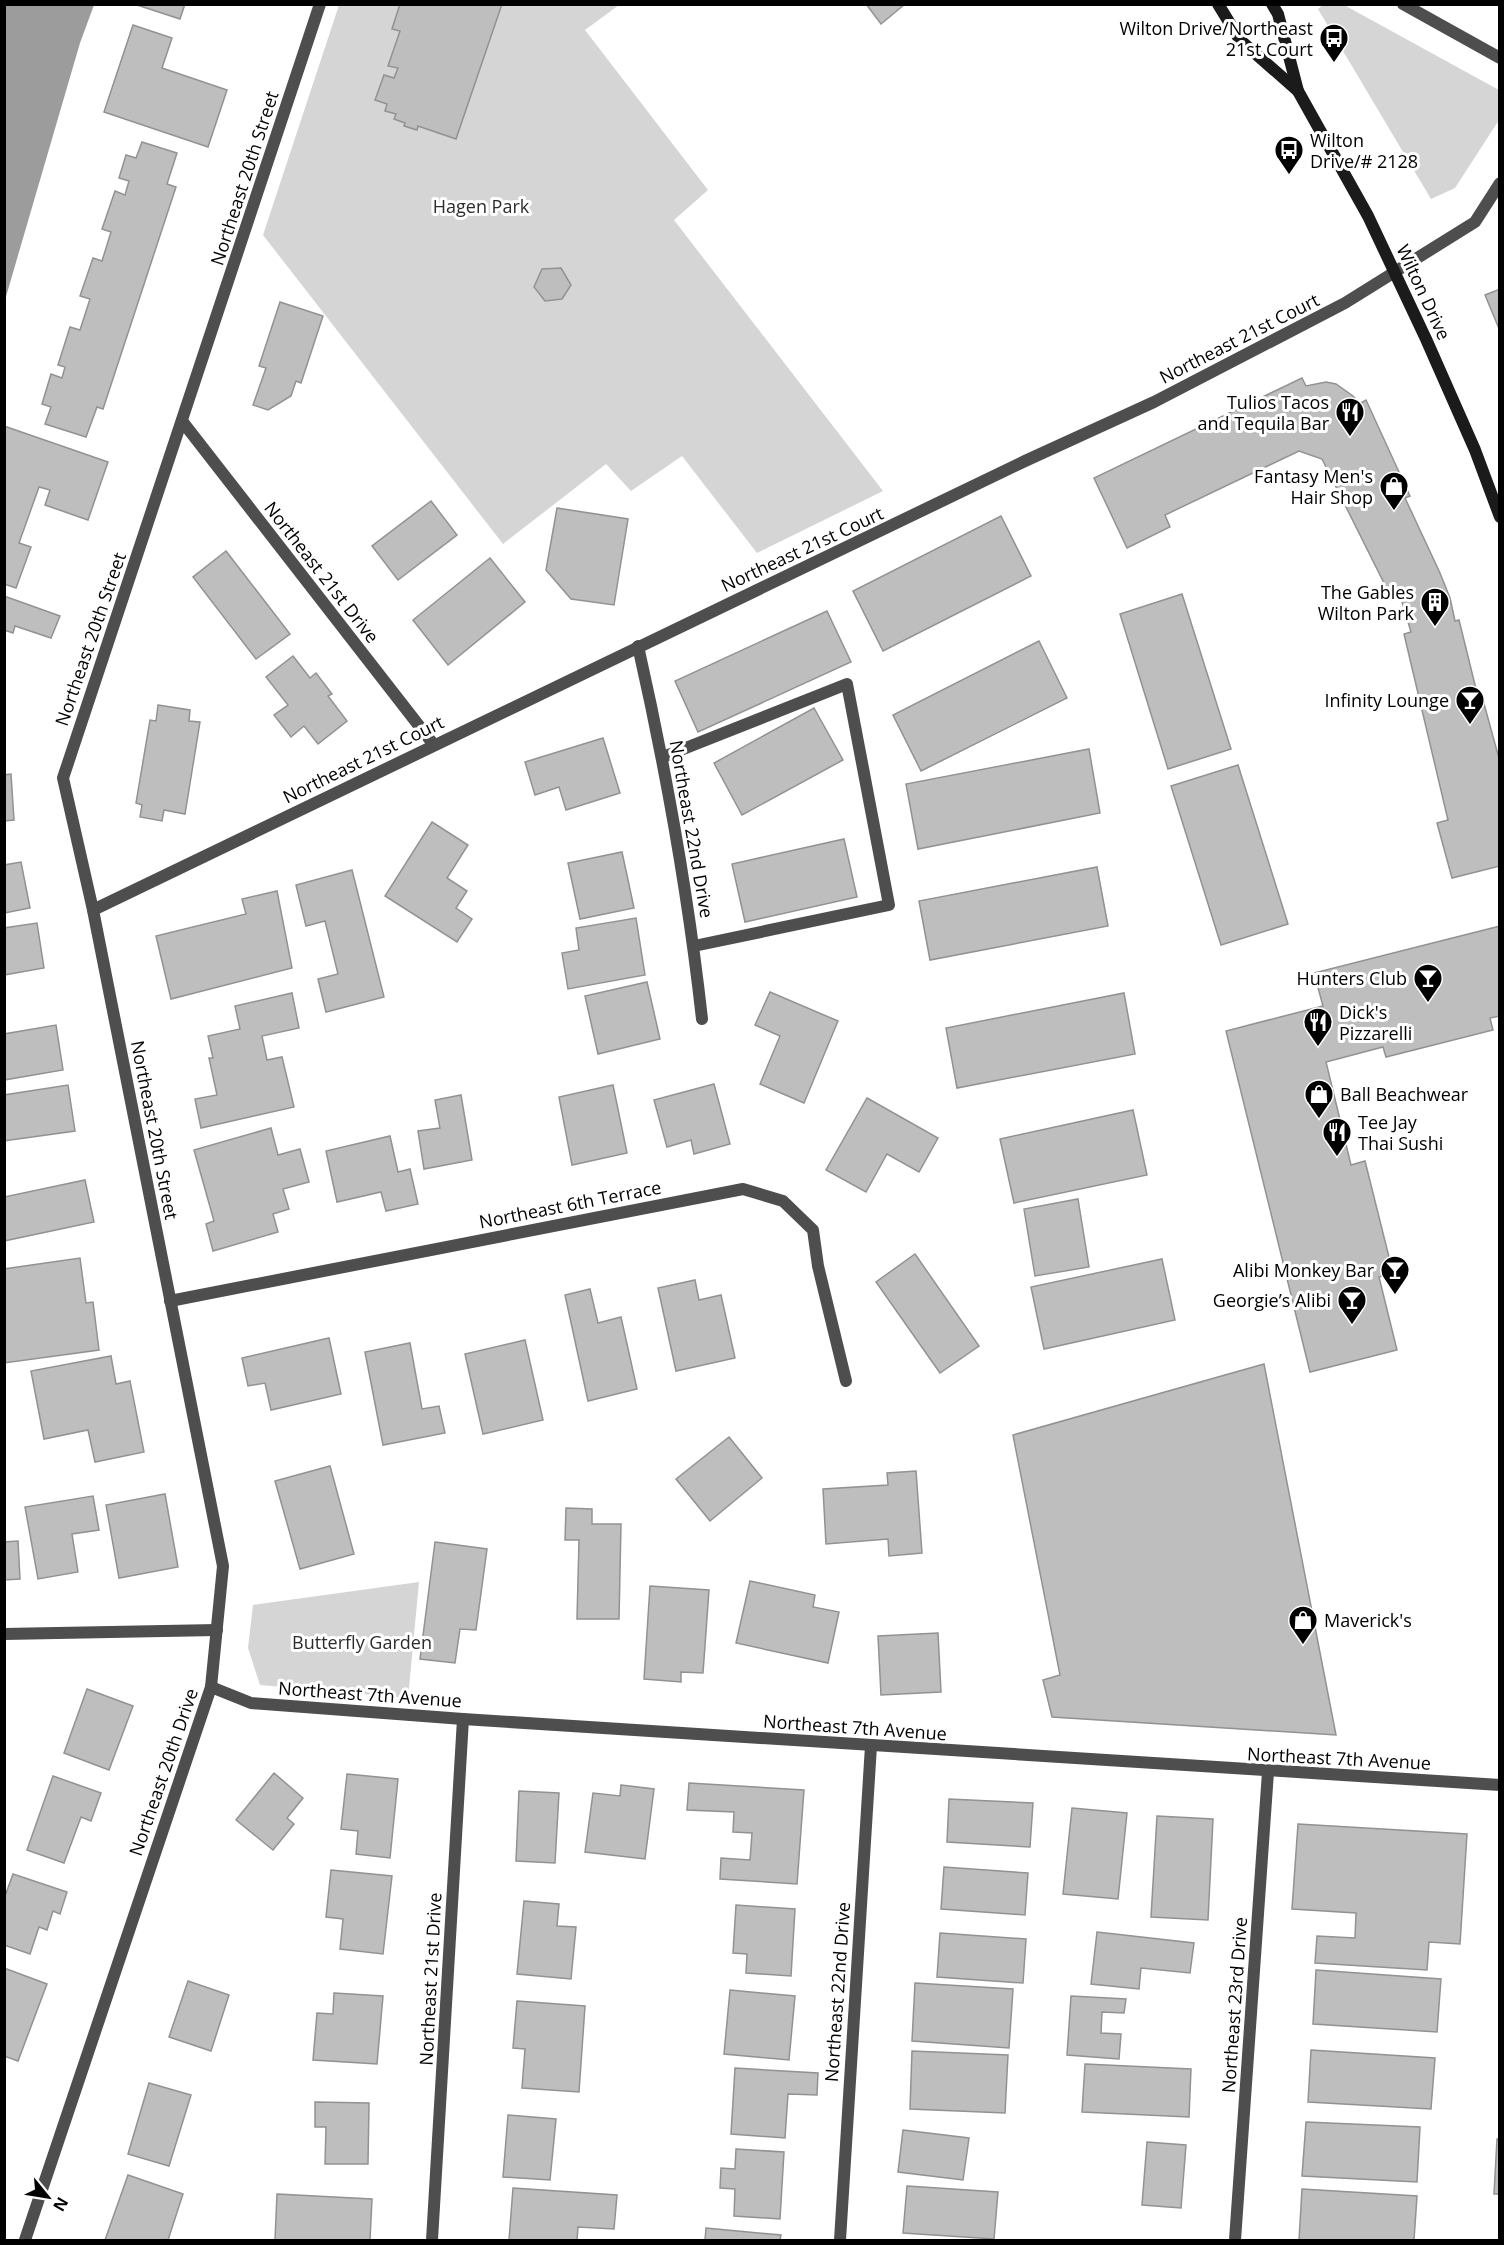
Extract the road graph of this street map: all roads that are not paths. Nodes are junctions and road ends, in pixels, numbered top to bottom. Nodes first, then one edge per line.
1 (320, 4) edge
2 (1218, 4) edge
3 (1272, 4) edge
4 (1403, 4) edge
5 (1500, 58) edge
6 (1298, 91) junction
7 (1500, 183) edge
8 (1395, 272) junction
9 (182, 421) junction
10 (1500, 517) edge
11 (638, 646) junction
12 (434, 745) junction
13 (663, 758) junction
14 (93, 910) junction
15 (694, 946) junction
16 (702, 1019) dead end
17 (170, 1301) junction
18 (846, 1381) dead end
19 (217, 1630) junction
20 (4, 1634) edge
21 (211, 1687) junction
22 (463, 1719) junction
23 (871, 1746) junction
24 (1268, 1772) junction
25 (1500, 1785) edge
26 (25, 2241) edge
27 (432, 2241) edge
28 (840, 2241) edge
29 (1235, 2241) edge

1 - 9 street, Northeast 20th Street
2 - 6 main road, Wilton Drive
3 - 6 main road, Wilton Drive
4 - 5 street
6 - 8 main road, Wilton Drive
7 - 8 street, Northeast 21st Court
8 - 10 main road, Wilton Drive
8 - 11 street, Northeast 21st Court
9 - 12 street, Northeast 21st Drive
9 - 14 street, Northeast 20th Street
11 - 12 street, Northeast 21st Court
11 - 13 street, Northeast 22nd Drive
12 - 14 street, Northeast 21st Court
13 - 15 street, Northeast 22nd Drive
13 - 15 street
14 - 17 street, Northeast 20th Street
15 - 16 street, Northeast 22nd Drive
17 - 18 street, Northeast 6th Terrace
17 - 19 street, Northeast 20th Drive
19 - 20 street
19 - 21 street, Northeast 20th Drive
21 - 22 street, Northeast 7th Avenue
21 - 26 street, Northeast 20th Drive
22 - 23 street, Northeast 7th Avenue
22 - 27 street, Northeast 21st Drive
23 - 24 street, Northeast 7th Avenue
23 - 28 street, Northeast 22nd Drive
24 - 25 street, Northeast 7th Avenue
24 - 29 street, Northeast 23rd Drive

